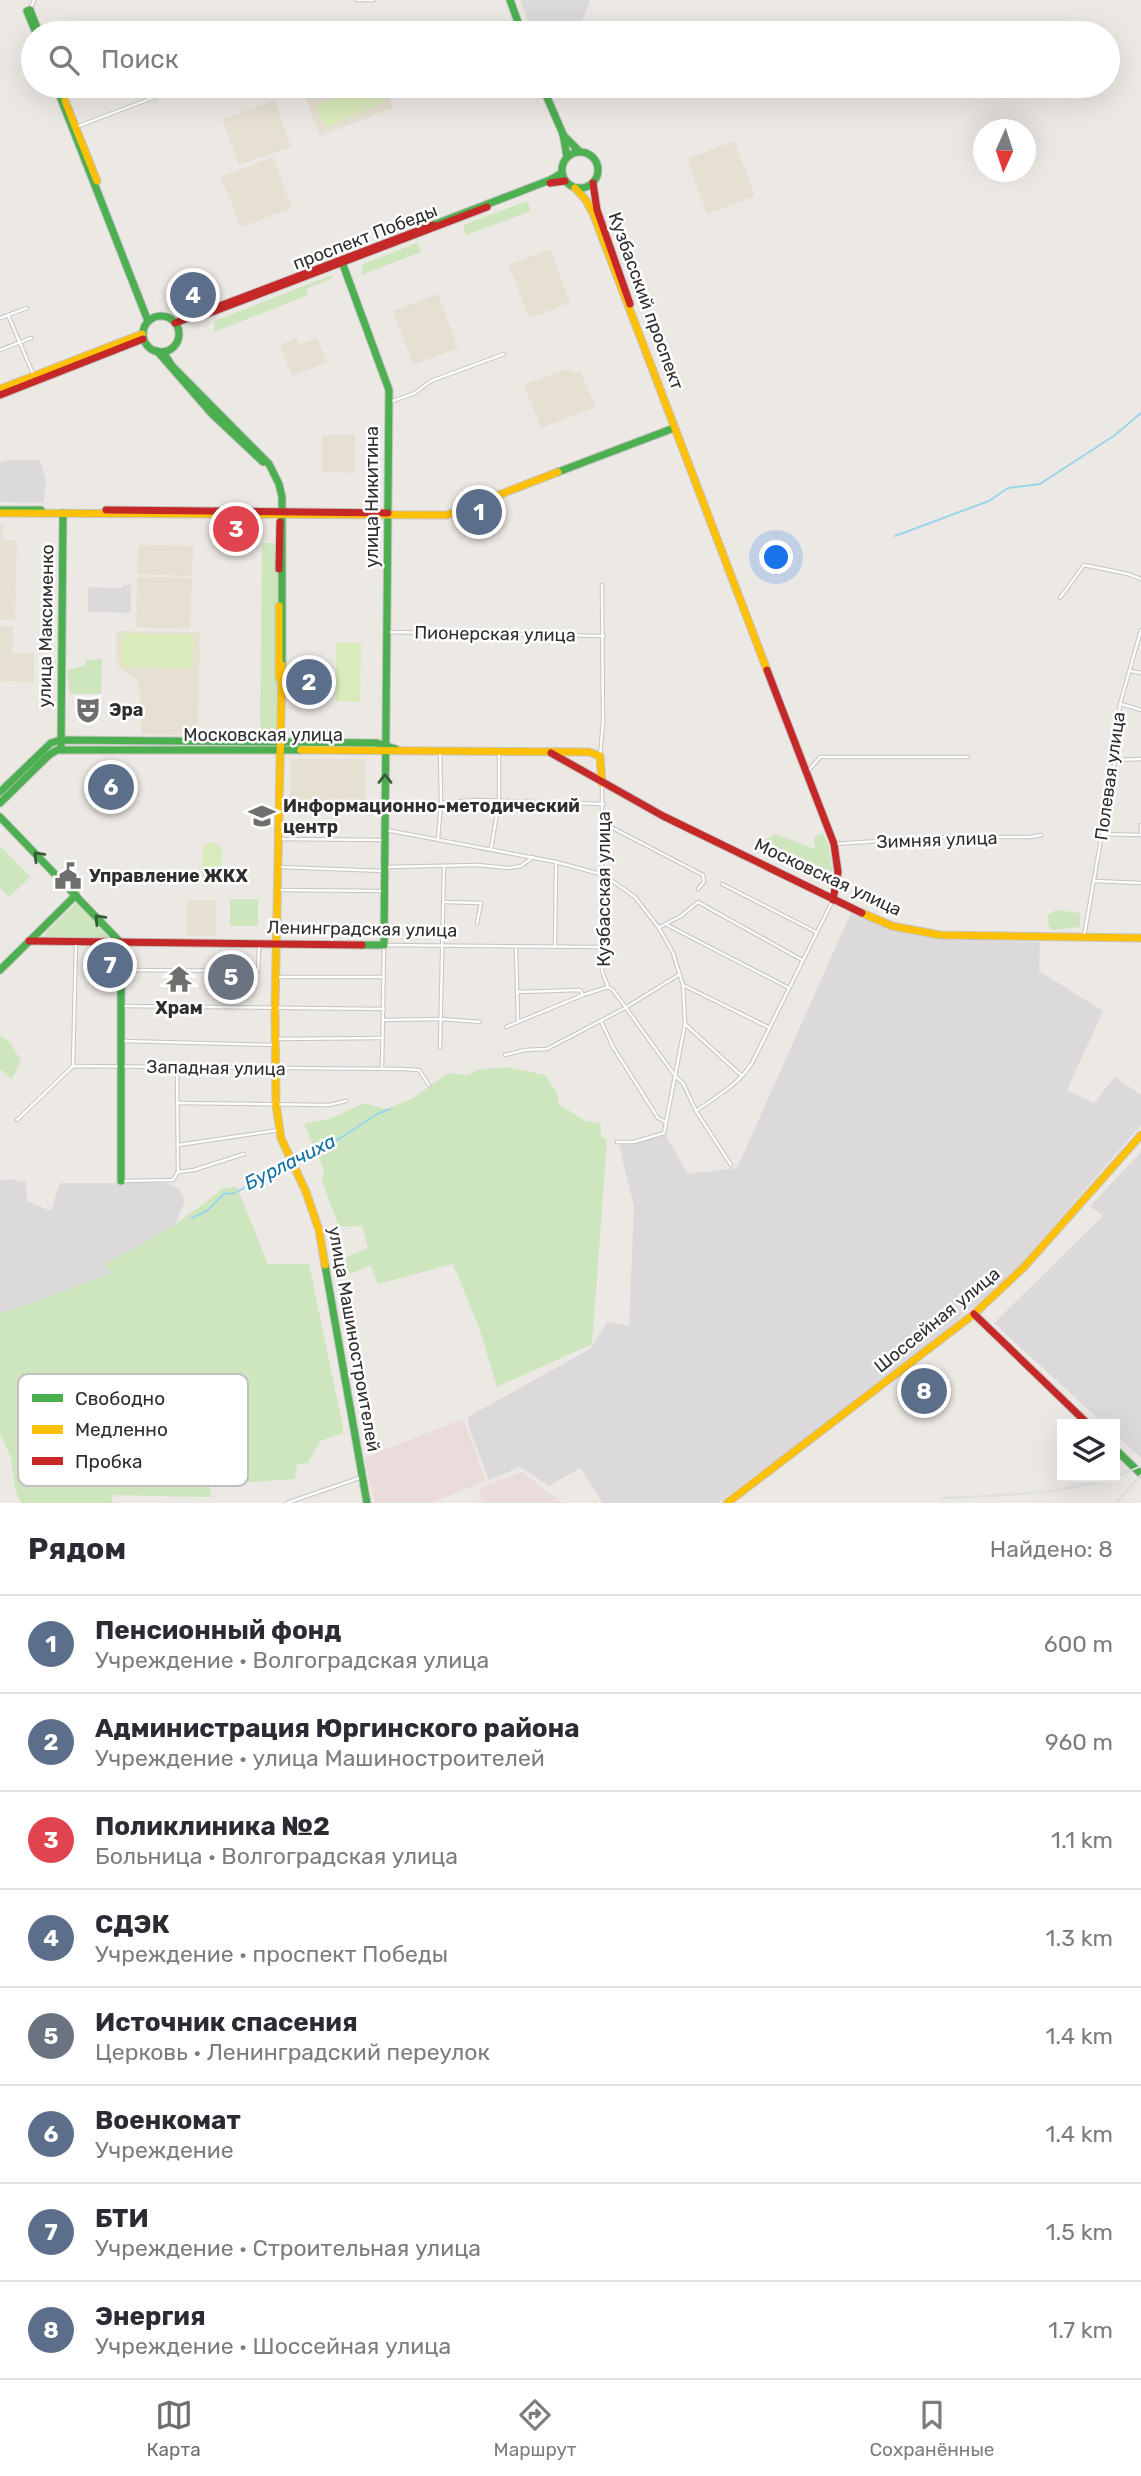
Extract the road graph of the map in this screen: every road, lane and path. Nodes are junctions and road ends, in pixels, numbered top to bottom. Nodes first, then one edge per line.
1 (34, 0) edge
2 (357, 0) edge
3 (374, 0) edge
4 (510, 0) edge
5 (30, 10) joint
6 (33, 21) edge
7 (518, 21) edge
8 (63, 98) edge
9 (63, 98) edge
10 (152, 98) edge
11 (547, 98) edge
12 (76, 127) junction
13 (563, 134) junction
14 (580, 152) junction
15 (567, 157) junction
16 (563, 177) junction
17 (593, 183) junction
18 (575, 188) junction
19 (342, 262) junction
20 (27, 308) dead end
21 (8, 315) junction
22 (0, 318) edge
23 (149, 320) junction
24 (176, 324) junction
25 (143, 337) junction
26 (31, 338) dead end
27 (20, 342) junction
28 (0, 350) edge
29 (160, 351) junction
30 (504, 354) dead end
31 (34, 376) junction
32 (0, 389) edge
33 (0, 395) edge
34 (390, 402) junction
35 (673, 427) junction
36 (0, 511) edge
37 (65, 513) junction
38 (281, 514) junction
39 (388, 514) junction
40 (1141, 579) edge
41 (602, 585) dead end
42 (1060, 598) dead end
43 (1141, 630) edge
44 (387, 632) junction
45 (604, 636) junction
46 (1130, 671) junction
47 (1141, 673) edge
48 (1120, 704) junction
49 (1141, 710) edge
50 (60, 740) junction
51 (114, 745) junction
52 (280, 746) junction
53 (386, 746) junction
54 (61, 749) junction
55 (440, 751) junction
56 (573, 751) junction
57 (499, 752) junction
58 (546, 752) junction
59 (600, 756) junction
60 (968, 757) dead end
61 (1141, 759) edge
62 (1115, 760) junction
63 (572, 762) junction
64 (603, 772) junction
65 (806, 774) junction
66 (593, 777) junction
67 (602, 783) junction
68 (0, 792) edge
69 (499, 801) junction
70 (0, 803) edge
71 (441, 803) junction
72 (604, 804) junction
73 (0, 817) edge
74 (603, 823) junction
75 (1141, 825) edge
76 (386, 830) junction
77 (1101, 834) junction
78 (1041, 835) dead end
79 (1141, 835) edge
80 (279, 839) junction
81 (438, 839) junction
82 (385, 840) junction
83 (834, 844) junction
84 (491, 849) junction
85 (533, 857) junction
86 (556, 862) junction
87 (278, 866) junction
88 (444, 866) junction
89 (385, 869) junction
90 (604, 875) junction
91 (1094, 881) junction
92 (1141, 883) edge
93 (722, 884) dead end
94 (698, 889) dead end
95 (278, 890) junction
96 (385, 891) junction
97 (76, 895) junction
98 (833, 900) junction
99 (443, 902) junction
100 (477, 923) dead end
101 (666, 925) junction
102 (659, 928) junction
103 (816, 932) junction
104 (1083, 938) junction
105 (1141, 938) edge
106 (29, 941) junction
107 (76, 942) junction
108 (121, 943) junction
109 (259, 944) junction
110 (277, 944) junction
111 (384, 945) junction
112 (443, 945) junction
113 (555, 947) junction
114 (602, 947) junction
115 (516, 948) junction
116 (802, 960) junction
117 (0, 970) edge
118 (123, 970) junction
119 (680, 974) junction
120 (277, 977) junction
121 (384, 977) junction
122 (683, 985) junction
123 (608, 988) junction
124 (789, 988) junction
125 (518, 992) junction
126 (583, 995) junction
127 (122, 1006) junction
128 (275, 1007) junction
129 (625, 1008) junction
130 (384, 1009) junction
131 (442, 1019) junction
132 (383, 1020) junction
133 (601, 1021) junction
134 (480, 1022) dead end
135 (518, 1022) junction
136 (685, 1024) junction
137 (506, 1027) dead end
138 (770, 1028) junction
139 (383, 1038) junction
140 (122, 1041) junction
141 (276, 1042) junction
142 (440, 1046) dead end
143 (505, 1055) dead end
144 (73, 1066) junction
145 (122, 1067) junction
146 (177, 1068) junction
147 (275, 1069) junction
148 (382, 1069) junction
149 (676, 1077) junction
150 (743, 1077) junction
151 (429, 1085) dead end
152 (346, 1101) dead end
153 (177, 1104) junction
154 (276, 1105) junction
155 (696, 1111) junction
156 (17, 1120) dead end
157 (666, 1122) junction
158 (279, 1130) junction
159 (1141, 1135) edge
160 (617, 1142) dead end
161 (177, 1145) junction
162 (244, 1154) dead end
163 (730, 1165) dead end
164 (178, 1172) junction
165 (121, 1181) joint
166 (974, 1314) junction
167 (1083, 1419) edge
168 (1120, 1454) edge
169 (1141, 1474) edge
170 (362, 1477) junction
171 (286, 1503) edge
172 (367, 1503) edge
173 (727, 1503) edge

1 - 5 street
2 - 3 street
4 - 7 main road
5 - 6 main road
8 - 12 main road
9 - 23 main road
10 - 12 street
11 - 13 main road
12 - 23 main road
13 - 14 main road
13 - 15 main road
14 - 15 main road
14 - 17 main road
15 - 16 main road
16 - 18 main road
16 - 19 main road, проспект Победы
16 - 24 main road
17 - 18 main road
17 - 35 main road, Кузбасский проспект
18 - 35 main road
19 - 24 main road, проспект Победы
19 - 34 main road, улица Никитина
20 - 21 street
21 - 22 street
21 - 27 street
23 - 24 main road
23 - 25 main road
24 - 29 main road
25 - 29 main road
25 - 31 main road
25 - 33 main road
26 - 27 street
27 - 28 street
27 - 31 street
29 - 38 main road, улица Машиностроителей
30 - 34 street
31 - 32 main road
34 - 39 main road, улица Никитина
35 - 39 main road
35 - 65 main road
36 - 37 main road
36 - 38 main road
37 - 38 main road
37 - 50 main road, улица Максименко
38 - 39 main road
38 - 52 main road, улица Машиностроителей
39 - 44 main road, улица Никитина
40 - 42 street
41 - 45 street
43 - 46 street, Полевая улица
44 - 45 street, Пионерская улица
44 - 53 main road, улица Никитина
45 - 59 street
46 - 47 street
46 - 48 street, Полевая улица
48 - 49 street
48 - 62 street, Полевая улица
50 - 51 main road, Московская улица
50 - 54 main road, улица Максименко
50 - 68 main road
51 - 52 main road, Московская улица
51 - 54 main road, Московская улица
52 - 53 main road, Московская улица
52 - 53 main road, Московская улица
52 - 80 main road, улица Машиностроителей
53 - 55 main road, Московская улица
76 -> 53 main road, улица Никитина
54 - 70 main road
55 - 57 main road, Московская улица
55 - 71 street
56 - 58 main road, Московская улица
56 - 59 main road, Московская улица
56 - 63 main road
57 - 58 main road, Московская улица
57 - 69 street
58 - 63 main road, Московская улица
59 - 64 main road
60 - 65 street
61 - 62 street
62 - 77 street, Полевая улица
63 - 66 main road, Московская улица
64 - 66 main road
64 - 67 main road
65 - 83 main road
66 - 67 main road, Московская улица
67 - 72 street, Кузбасская улица
67 - 98 main road, Московская улица
69 - 71 street
69 - 72 street
69 - 84 street
71 - 81 street
72 - 74 street, Кузбасская улица
97 -> 73 main road
74 - 90 street, Кузбасская улица
74 - 94 street
75 - 79 street
76 - 81 street
76 - 82 main road, улица Никитина
77 - 79 street
77 - 91 street, Полевая улица
78 - 83 street, Зимняя улица
80 - 82 street
80 - 87 main road, улица Машиностроителей
81 - 84 street
82 - 89 main road, улица Никитина
83 - 98 main road
84 - 85 street
85 - 86 street
85 - 88 street
86 - 90 street
86 - 113 street
87 - 89 street
87 - 95 main road, улица Машиностроителей
88 - 89 street
88 - 99 street
89 - 96 main road, улица Никитина
90 - 102 street
90 - 114 street, Кузбасская улица
91 - 92 street
91 - 104 street, Полевая улица
93 - 103 street
95 - 96 street
95 - 110 main road, улица Машиностроителей
96 - 111 main road, улица Никитина
97 - 106 main road
108 -> 97 main road
98 - 103 street
98 - 104 main road, Московская улица
99 - 100 street
99 - 112 street
101 - 102 street
101 - 116 street
101 - 124 street
102 - 119 street
103 - 116 street
104 - 105 main road, Московская улица
106 - 107 main road, Ленинградская улица
106 - 117 main road
107 - 108 main road, Ленинградская улица
107 - 144 street
108 - 109 main road, Ленинградская улица
108 - 118 main road
109 - 110 main road, Ленинградская улица
109 - 118 street
110 - 111 main road, Ленинградская улица
110 - 120 main road, улица Машиностроителей
111 - 112 street, Ленинградская улица
111 - 121 street, улица Никитина
112 - 115 street, Ленинградская улица
112 - 131 street
113 - 114 street, Ленинградская улица
113 - 115 street, Ленинградская улица
114 - 123 street, Кузбасская улица
115 - 125 street
116 - 124 street
118 - 127 main road
119 - 122 street
119 - 129 street
120 - 121 street
120 - 128 main road, улица Машиностроителей
121 - 130 street, улица Никитина
122 - 136 street
122 - 138 street
123 - 126 street
123 - 129 street, Кузбасская улица
124 - 138 street
125 - 126 street
125 - 135 street
126 - 135 street
127 - 128 street
127 - 140 main road
128 - 130 street
128 - 141 main road, улица Машиностроителей
129 - 133 street
129 - 149 street, Кузбасская улица
130 - 132 street, улица Никитина
131 - 132 street
131 - 134 street
131 - 142 street
132 - 139 street, улица Никитина
133 - 143 street
133 - 157 street
135 - 137 street
136 - 149 street
136 - 150 street
138 - 150 street
139 - 141 street
139 - 148 street, улица Никитина
140 - 141 street
140 - 145 main road
141 - 147 main road, улица Машиностроителей
144 - 145 street, Западная улица
144 - 156 street
145 - 146 street, Западная улица
145 - 165 main road
146 - 147 street, Западная улица
146 - 153 street
147 - 148 street, Западная улица
147 - 154 main road, улица Машиностроителей
148 - 151 street, Западная улица
149 - 155 street, Кузбасская улица
149 - 157 street
150 - 155 street
152 - 154 street
153 - 154 street
153 - 161 street
154 - 158 main road, улица Машиностроителей
155 - 163 street, Кузбасская улица
157 - 160 street
158 - 161 street
158 - 170 main road, улица Машиностроителей
159 - 166 main road, Шоссейная улица
161 - 164 street
162 - 164 street
164 - 165 street
166 - 167 main road
166 - 173 main road, Шоссейная улица
168 - 169 main road
170 - 171 street
170 - 172 main road, улица Машиностроителей

